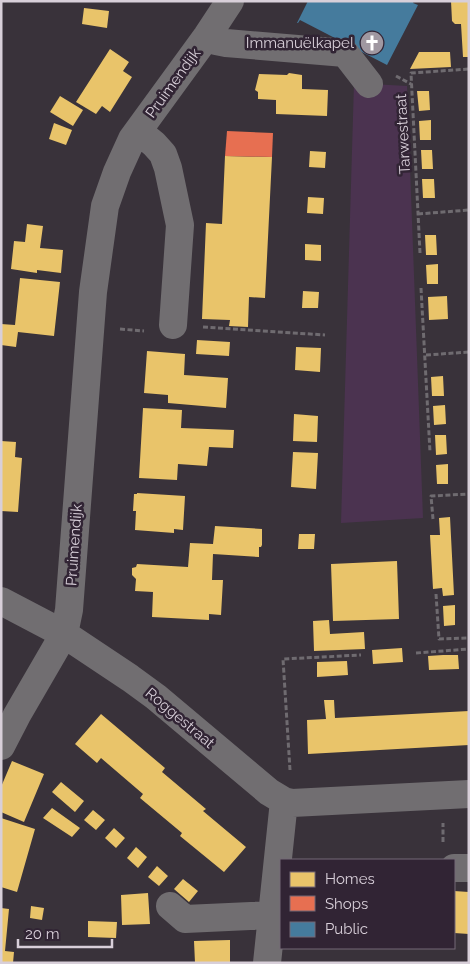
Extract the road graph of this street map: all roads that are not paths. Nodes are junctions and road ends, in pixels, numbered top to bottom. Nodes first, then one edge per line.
1 (230, 1) edge
2 (207, 36) junction
3 (369, 84) dead end
4 (138, 131) junction
5 (172, 325) road end
6 (1, 601) edge
7 (64, 634) junction
8 (1, 746) edge
9 (469, 794) edge
10 (288, 802) junction
11 (283, 859) edge
12 (455, 868) edge
13 (469, 868) edge
14 (280, 874) edge
15 (170, 906) dead end
16 (271, 915) junction
17 (267, 963) edge

1 - 2 street, Pruimendijk
2 - 3 street, Pruimendijk
2 - 4 street, Pruimendijk
4 - 5 street, Pruimendijk
4 - 7 street, Pruimendijk
6 - 7 street, Roggestraat
7 - 8 street, Pruimendijk
7 - 10 street, Roggestraat
9 - 10 street
10 - 11 street
12 - 13 street
14 - 16 street
15 - 16 street
16 - 17 street

